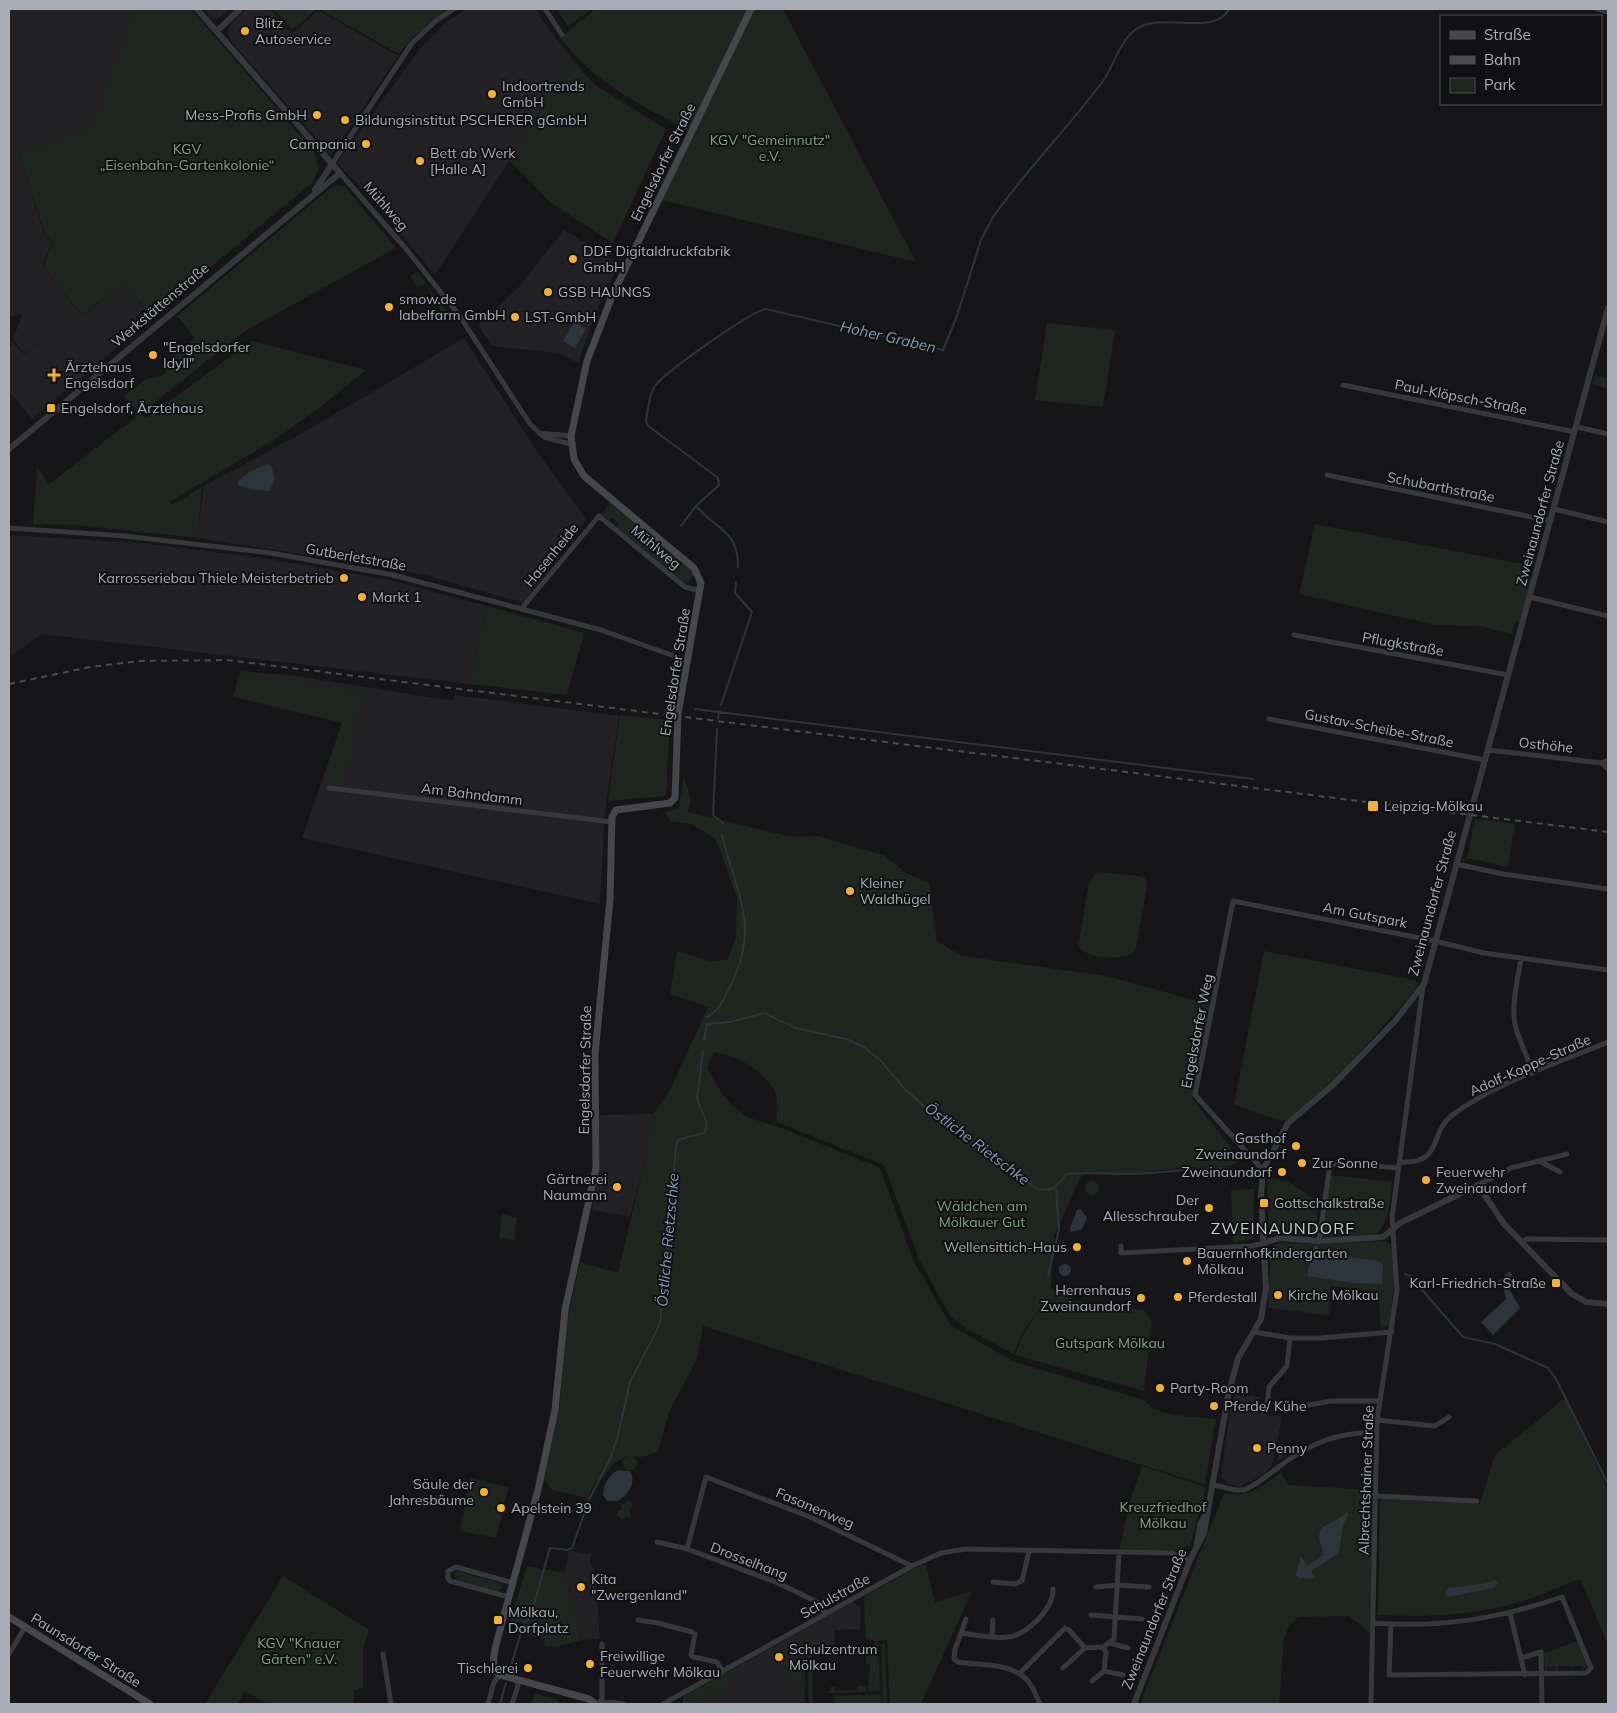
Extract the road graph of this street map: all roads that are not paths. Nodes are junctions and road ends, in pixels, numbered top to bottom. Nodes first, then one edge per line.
1 (197, 9) edge
2 (240, 9) edge
3 (454, 9) edge
4 (545, 9) edge
5 (751, 9) edge
6 (1597, 9) edge
7 (1608, 12) edge
8 (216, 30) junction
9 (562, 35) dead end
10 (332, 164) junction
11 (340, 173) junction
12 (305, 201) junction
13 (1608, 308) edge
14 (1605, 330) edge
15 (1343, 385) dead end
16 (1576, 429) junction
17 (538, 432) junction
18 (1608, 434) edge
19 (571, 436) junction
20 (570, 444) junction
21 (9, 449) edge
22 (1327, 475) dead end
23 (1554, 509) junction
24 (599, 516) joint
25 (1551, 521) junction
26 (1608, 522) edge
27 (9, 528) edge
28 (700, 591) junction
29 (1530, 597) junction
30 (521, 609) junction
31 (1608, 616) edge
32 (1294, 636) dead end
33 (688, 661) junction
34 (1508, 675) junction
35 (1270, 719) dead end
36 (1488, 750) junction
37 (1485, 760) junction
38 (1608, 760) edge
39 (1602, 763) junction
40 (1608, 769) edge
41 (329, 788) dead end
42 (612, 822) junction
43 (1456, 864) junction
44 (1608, 889) edge
45 (1233, 901) joint
46 (1435, 941) junction
47 (1521, 958) junction
48 (1608, 970) edge
49 (1424, 984) junction
50 (1608, 1042) edge
51 (1533, 1073) junction
52 (1566, 1154) dead end
53 (1539, 1161) junction
54 (1398, 1165) junction
55 (1263, 1170) junction
56 (1560, 1172) dead end
57 (1478, 1185) junction
58 (1393, 1229) junction
59 (1608, 1240) edge
60 (1319, 1241) junction
61 (1521, 1242) junction
62 (1264, 1243) junction
63 (1121, 1246) dead end
64 (1608, 1304) edge
65 (1255, 1332) junction
66 (1392, 1332) junction
67 (1290, 1338) junction
68 (1379, 1400) junction
69 (1268, 1405) dead end
70 (1298, 1407) dead end
71 (1448, 1417) dead end
72 (1377, 1420) junction
73 (1377, 1433) junction
74 (1214, 1485) junction
75 (1375, 1496) junction
76 (1477, 1501) dead end
77 (657, 1542) dead end
78 (688, 1549) junction
79 (1028, 1551) junction
80 (1119, 1553) junction
81 (1190, 1560) junction
82 (912, 1566) junction
83 (993, 1582) dead end
84 (513, 1583) junction
85 (1118, 1585) junction
86 (1096, 1587) dead end
87 (1149, 1587) dead end
88 (1053, 1590) dead end
89 (509, 1597) junction
90 (1510, 1613) junction
91 (826, 1614) junction
92 (1091, 1614) dead end
93 (1116, 1616) junction
94 (9, 1617) edge
95 (638, 1620) dead end
96 (966, 1620) dead end
97 (993, 1620) dead end
98 (1142, 1620) dead end
99 (1373, 1623) junction
100 (1391, 1624) junction
101 (25, 1627) junction
102 (961, 1633) junction
103 (992, 1636) junction
104 (1110, 1642) junction
105 (602, 1644) dead end
106 (1103, 1647) junction
107 (1085, 1648) junction
108 (1128, 1648) dead end
109 (9, 1654) edge
110 (383, 1654) dead end
111 (1521, 1658) junction
112 (1063, 1668) dead end
113 (1104, 1671) junction
114 (723, 1672) junction
115 (1020, 1673) junction
116 (1525, 1674) junction
117 (1542, 1674) junction
118 (1123, 1675) dead end
119 (508, 1677) junction
120 (1092, 1681) dead end
121 (597, 1702) edge
122 (150, 1704) edge
123 (391, 1704) edge
124 (488, 1704) edge
125 (512, 1704) edge
126 (624, 1704) edge
127 (663, 1704) edge
128 (1040, 1704) edge
129 (1134, 1704) edge
130 (1371, 1704) edge
131 (1542, 1704) edge

1 - 8 street, Mühlweg
2 - 8 street
3 - 10 street, Werkstättenstraße
4 - 9 street
5 - 19 main road, Engelsdorfer Straße
6 - 7 street
8 - 10 street, Mühlweg
10 - 11 street, Mühlweg
10 - 12 street, Werkstättenstraße
11 - 12 street, Werkstättenstraße
11 - 17 street, Mühlweg
12 - 21 street, Werkstättenstraße
13 - 14 street, Zweinaundorfer Straße
14 - 16 street, Zweinaundorfer Straße
15 - 16 street, Paul-Klöpsch-Straße
16 - 18 street, Paul-Klöpsch-Straße
16 - 23 street, Zweinaundorfer Straße
17 - 19 street
17 - 20 street, Mühlweg
19 - 20 main road, Engelsdorfer Straße
20 - 28 main road, Engelsdorfer Straße
22 - 25 street, Schubarthstraße
23 - 25 street, Zweinaundorfer Straße
23 - 26 street
24 - 28 street, Mühlweg
24 - 30 street, Hasenheide
25 - 29 street, Zweinaundorfer Straße
27 - 30 street, Gutberletstraße
28 - 33 main road, Engelsdorfer Straße
29 - 31 street
29 - 34 street, Zweinaundorfer Straße
30 - 33 street, Gutberletstraße
32 - 34 street, Pflugkstraße
33 - 42 main road, Engelsdorfer Straße
34 - 36 street, Zweinaundorfer Straße
35 - 37 street, Gustav-Scheibe-Straße
36 - 37 street, Zweinaundorfer Straße
36 - 39 street, Osthöhe
37 - 43 street, Zweinaundorfer Straße
38 - 39 street
39 - 40 street
41 - 42 street, Am Bahndamm
42 - 84 main road, Engelsdorfer Straße
43 - 44 street
43 - 46 street, Zweinaundorfer Straße
45 - 46 street, Am Gutspark
45 - 55 street, Engelsdorfer Weg
46 - 47 street, Am Gutspark
46 - 49 street, Zweinaundorfer Straße
47 - 48 street, Am Gutspark
47 - 51 street
49 - 54 street, Albrechtshainer Straße
49 - 55 street, Zweinaundorfer Straße
50 - 51 street, Adolf-Koppe-Straße
51 - 54 street, Adolf-Koppe-Straße
52 - 53 street
53 - 56 street
53 - 57 street
54 - 58 street, Albrechtshainer Straße
54 - 60 street
55 - 62 street, Zweinaundorfer Straße
57 - 58 street
57 - 61 street
58 - 60 street
58 - 66 street, Albrechtshainer Straße
59 - 61 street
60 - 62 street
61 - 64 street
62 - 63 street
62 - 65 street, Zweinaundorfer Straße
65 - 67 street
65 - 74 street, Zweinaundorfer Straße
66 - 67 street
66 - 68 street, Albrechtshainer Straße
67 - 69 street
68 - 70 street
68 - 72 street, Albrechtshainer Straße
71 - 72 street
72 - 73 street, Albrechtshainer Straße
73 - 74 street
73 - 75 street, Albrechtshainer Straße
74 - 81 street, Zweinaundorfer Straße
75 - 76 street
75 - 99 street, Albrechtshainer Straße
77 - 78 street, Drosselhang
78 - 82 street, Fasanenweg
78 - 91 street, Drosselhang
79 - 80 street, Schulstraße
79 - 82 street, Schulstraße
79 - 83 street
80 - 81 street, Schulstraße
80 - 85 street
81 - 129 street, Zweinaundorfer Straße
82 - 91 street, Schulstraße
84 - 89 main road, Engelsdorfer Straße
84 - 89 street
85 - 86 street
85 - 87 street
85 - 93 street
88 - 103 street
89 - 119 main road, Engelsdorfer Straße
90 - 100 street
90 - 111 street
90 - 117 street
91 - 114 street, Schulstraße
92 - 93 street
93 - 98 street
93 - 104 street
94 - 101 main road, Paunsdorfer Straße
95 - 114 street
96 - 102 street
97 - 103 street
99 - 100 street
99 - 130 street, Albrechtshainer Straße
100 - 116 street
101 - 109 street
101 - 122 main road, Paunsdorfer Straße
102 - 103 street
102 - 115 street
104 - 106 street
104 - 108 street
105 - 121 street
106 - 107 street
106 - 113 street
107 - 112 street
107 - 115 street
110 - 123 street
111 - 116 street
111 - 117 street
113 - 118 street
113 - 120 street
114 - 127 street, Schulstraße
115 - 128 street
116 - 117 street
117 - 131 street
119 - 121 main road
119 - 124 street
119 - 125 street
121 - 126 street

